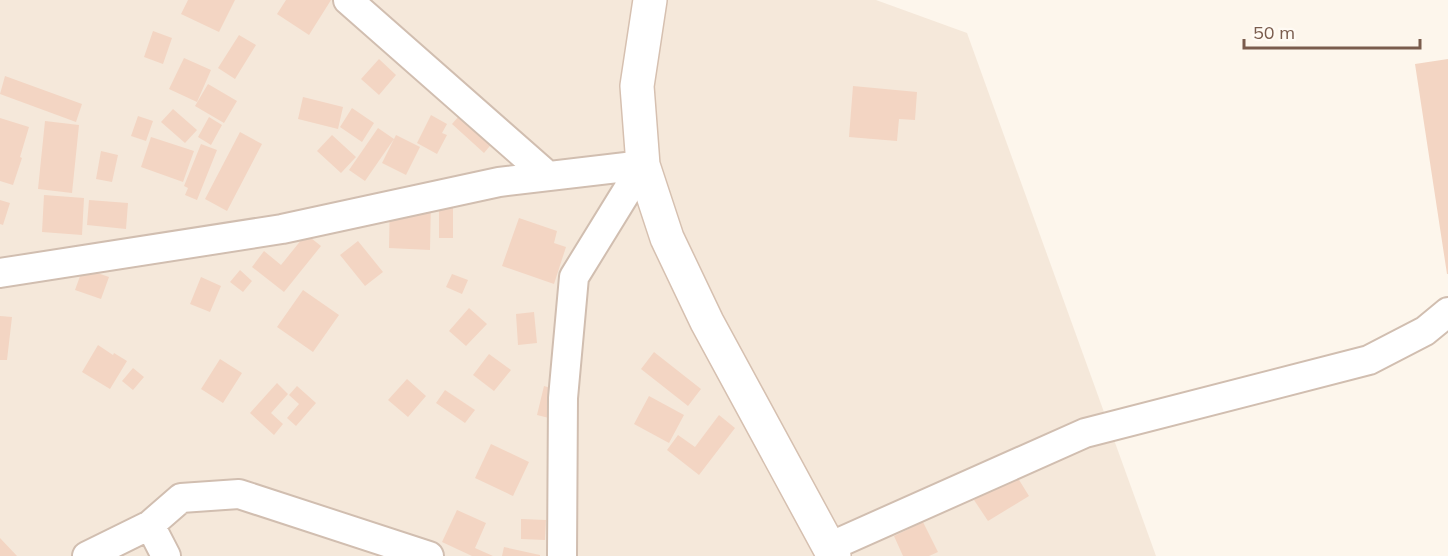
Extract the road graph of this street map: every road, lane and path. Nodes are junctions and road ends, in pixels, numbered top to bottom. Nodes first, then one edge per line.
1 (348, 0) edge
2 (650, 0) edge
3 (643, 165) junction
4 (548, 176) junction
5 (0, 273) edge
6 (1448, 312) edge
7 (150, 525) junction
8 (831, 551) edge
9 (87, 556) edge
10 (166, 556) edge
11 (429, 556) edge
12 (562, 556) edge

1 - 4 street
2 - 3 street
3 - 4 street
3 - 8 street
3 - 12 street
4 - 5 street
6 - 8 street
7 - 9 street
7 - 10 street
7 - 11 street

